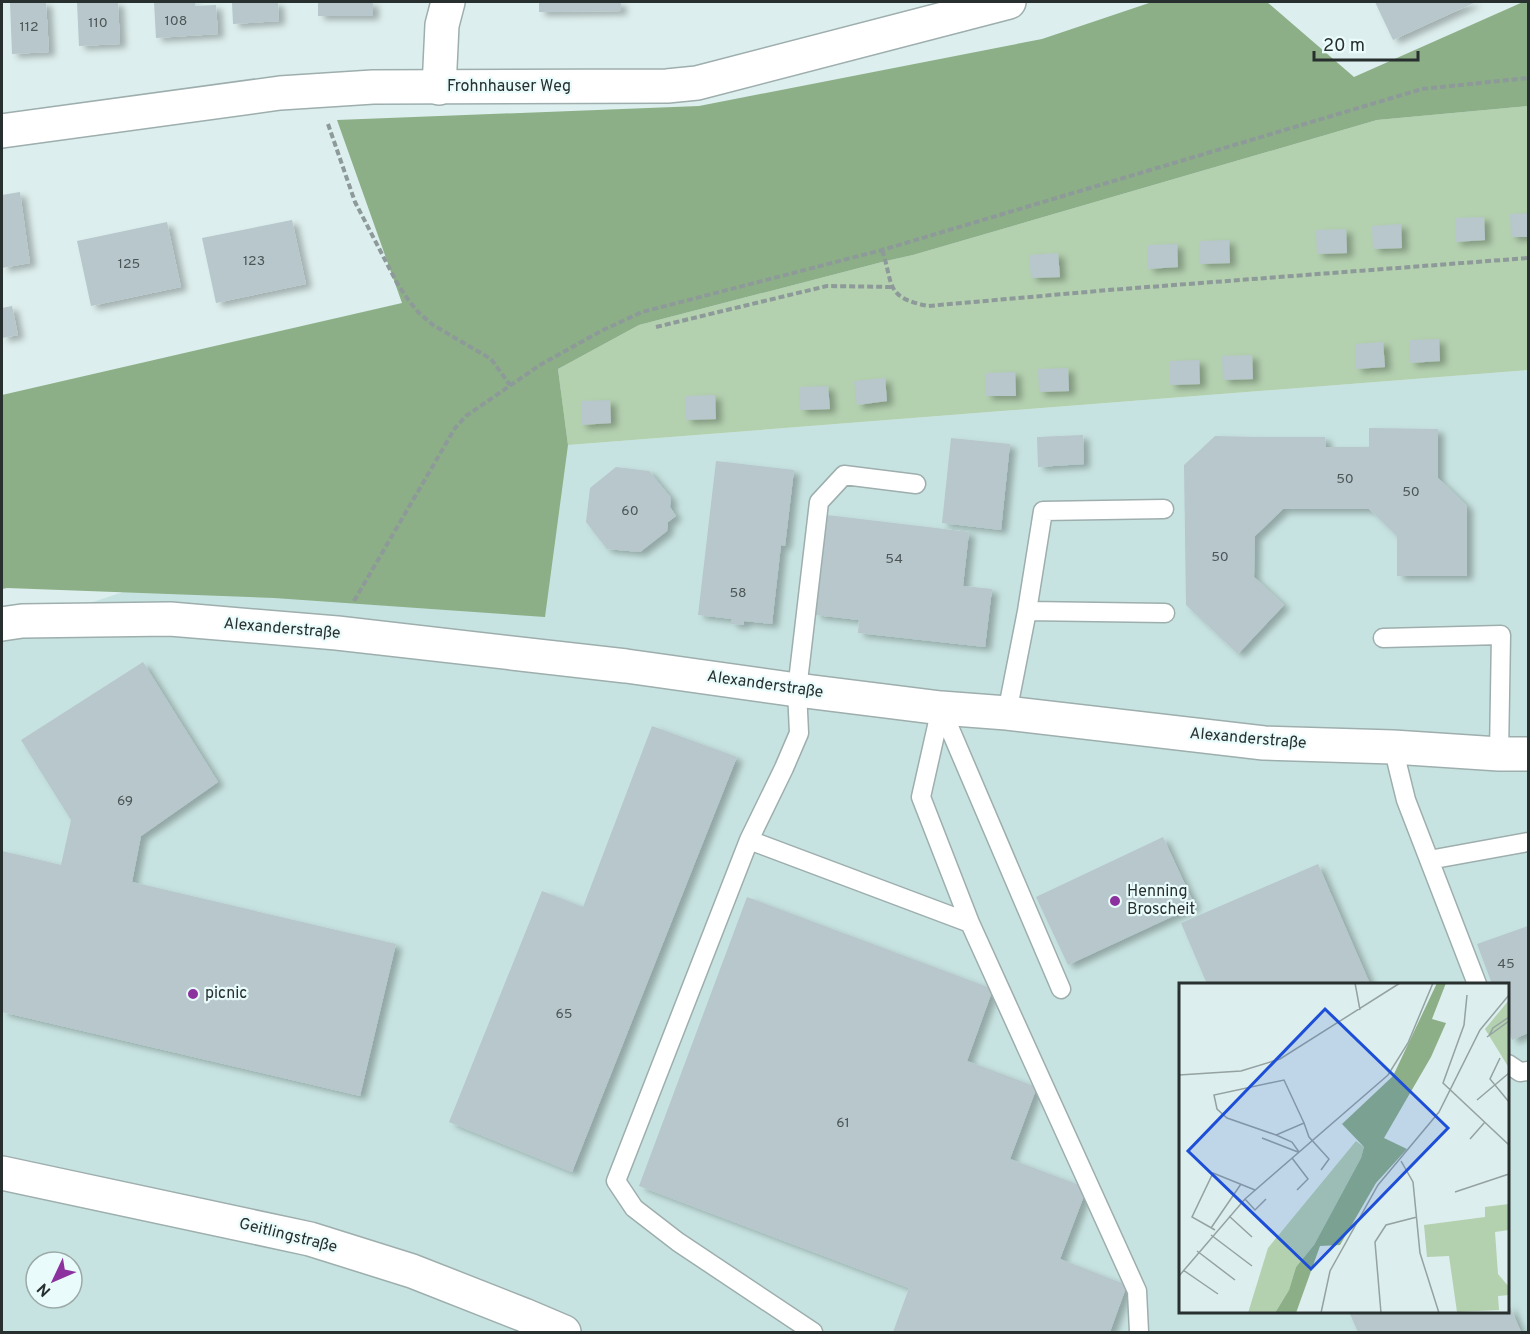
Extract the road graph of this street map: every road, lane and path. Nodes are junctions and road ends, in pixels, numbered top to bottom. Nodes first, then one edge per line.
1 (448, 2) edge
2 (1009, 2) edge
3 (1528, 78) edge
4 (439, 88) junction
5 (316, 91) junction
6 (2, 131) edge
7 (882, 250) junction
8 (1528, 258) edge
9 (891, 287) junction
10 (656, 327) dead end
11 (510, 385) junction
12 (916, 484) dead end
13 (1164, 509) dead end
14 (1027, 611) junction
15 (1166, 613) dead end
16 (2, 624) edge
17 (337, 633) junction
18 (1383, 638) dead end
19 (797, 690) junction
20 (941, 708) junction
21 (1007, 713) junction
22 (1393, 747) junction
23 (1514, 754) edge
24 (749, 840) junction
25 (1528, 842) edge
26 (1429, 860) junction
27 (970, 923) junction
28 (1477, 983) edge
29 (1061, 989) dead end
30 (1509, 1065) edge
31 (1528, 1071) edge
32 (2, 1173) edge
33 (564, 1332) edge
34 (813, 1332) edge
35 (1139, 1332) edge

1 - 4 street
2 - 4 street, Frohnhauser Weg
3 - 7 path
4 - 5 street, Frohnhauser Weg
5 - 6 street, Frohnhauser Weg
5 - 11 path
7 - 9 path
7 - 11 path
8 - 9 path
9 - 10 path
11 - 17 path
12 - 19 lane
13 - 14 lane
14 - 15 lane
14 - 21 lane
16 - 17 street, Alexanderstraße
17 - 19 street, Alexanderstraße
18 - 23 lane
19 - 20 street, Alexanderstraße
19 - 24 lane
20 - 21 street, Alexanderstraße
20 - 27 lane
20 - 29 lane
21 - 22 street, Alexanderstraße
22 - 23 street, Alexanderstraße
22 - 26 lane
24 - 27 lane
24 - 34 lane
25 - 26 lane
26 - 28 lane
27 - 35 lane
30 - 31 lane
32 - 33 street, Geitlingstraße

